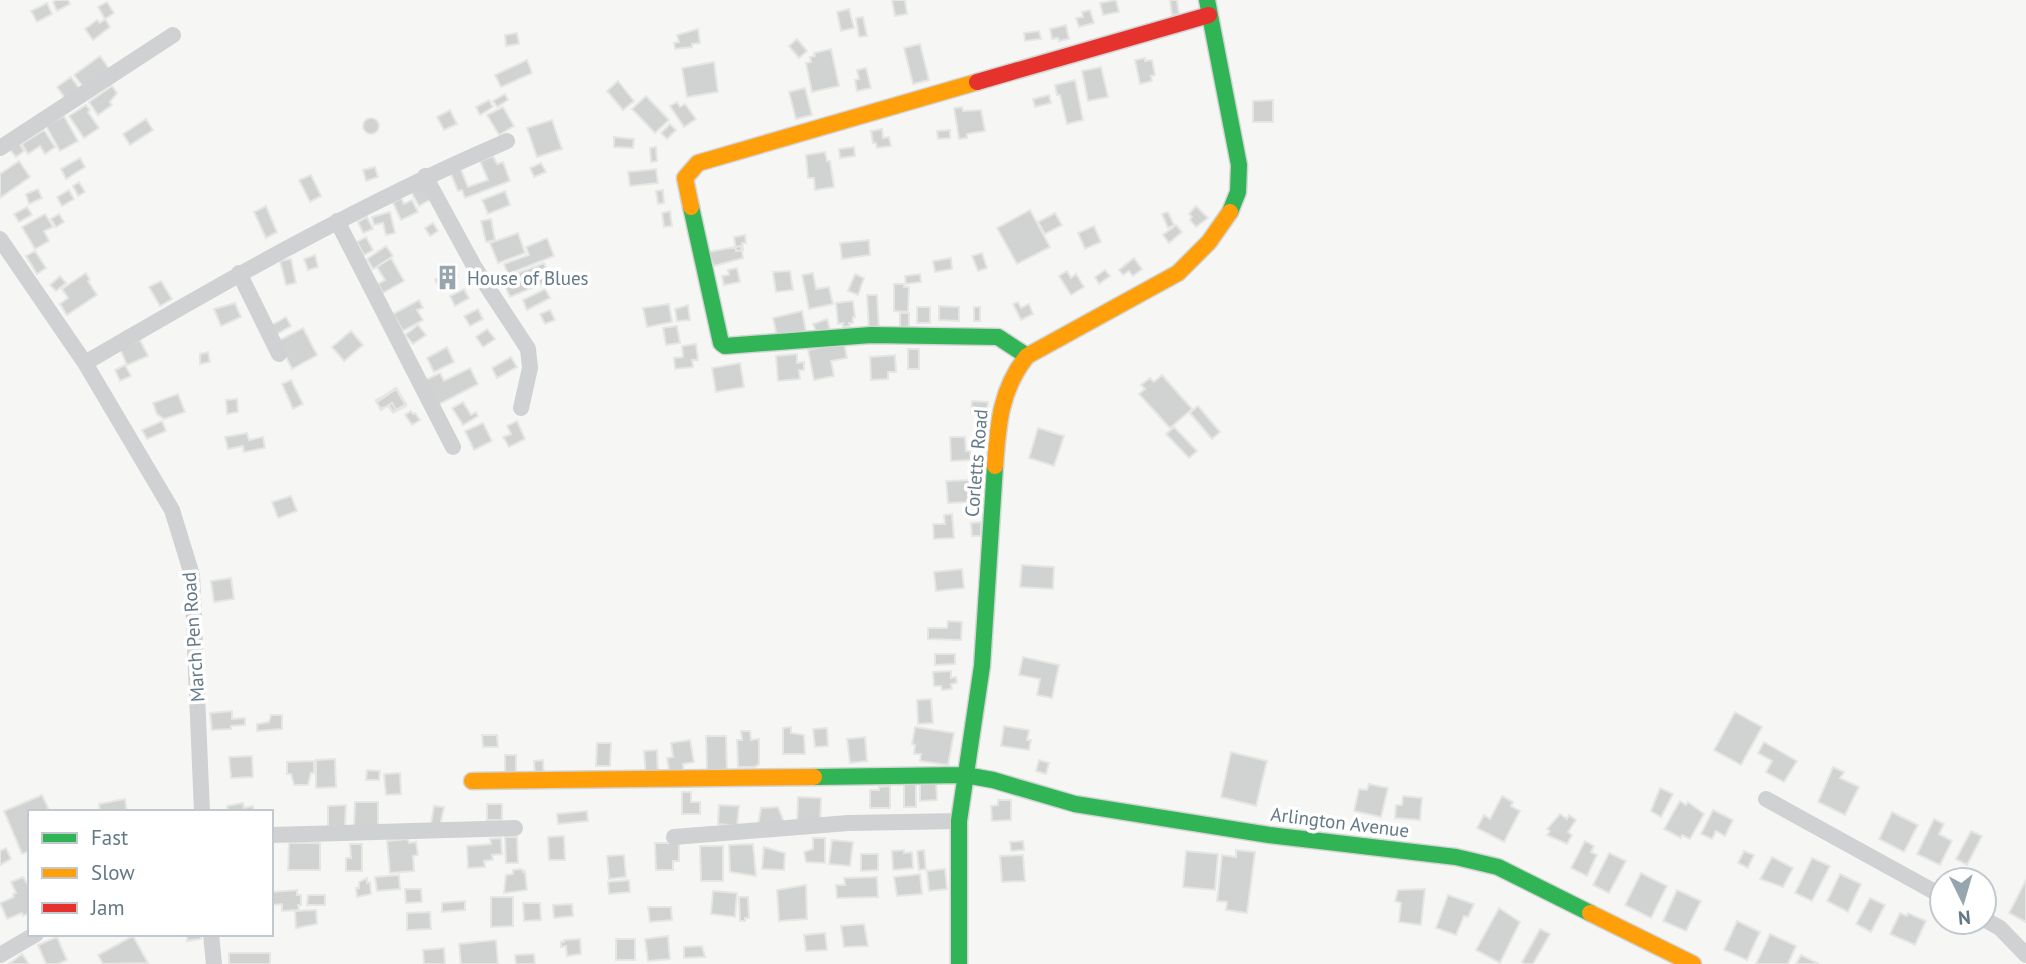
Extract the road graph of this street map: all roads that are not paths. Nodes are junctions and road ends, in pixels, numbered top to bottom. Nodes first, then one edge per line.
1 (1208, 7) edge
2 (173, 34) dead end
3 (507, 141) dead end
4 (0, 148) edge
5 (425, 176) junction
6 (337, 220) junction
7 (0, 239) edge
8 (239, 273) junction
9 (279, 354) dead end
10 (1027, 356) junction
11 (85, 363) junction
12 (521, 408) dead end
13 (453, 447) dead end
14 (965, 775) junction
15 (472, 781) dead end
16 (1766, 799) dead end
17 (202, 810) edge
18 (960, 821) junction
19 (515, 828) dead end
20 (273, 835) edge
21 (674, 837) dead end
22 (1928, 888) edge
23 (1998, 927) edge
24 (33, 936) edge
25 (211, 936) edge
26 (0, 955) edge
27 (2026, 955) edge
28 (214, 964) edge
29 (959, 964) edge
30 (1693, 964) edge

1 - 10 street, Corletts Road
1 - 10 street
2 - 4 street
3 - 5 street
5 - 6 street
5 - 12 street
6 - 8 street
6 - 13 street
7 - 11 street, March Pen Road
8 - 9 street
8 - 11 street
10 - 14 street, Corletts Road
11 - 17 street, March Pen Road
14 - 15 street, Arlington Avenue
14 - 18 street, Corletts Road
14 - 30 street, Arlington Avenue
16 - 22 street
18 - 21 street
18 - 29 street, Corletts Road
19 - 20 street
23 - 27 street
24 - 26 street
25 - 28 street

